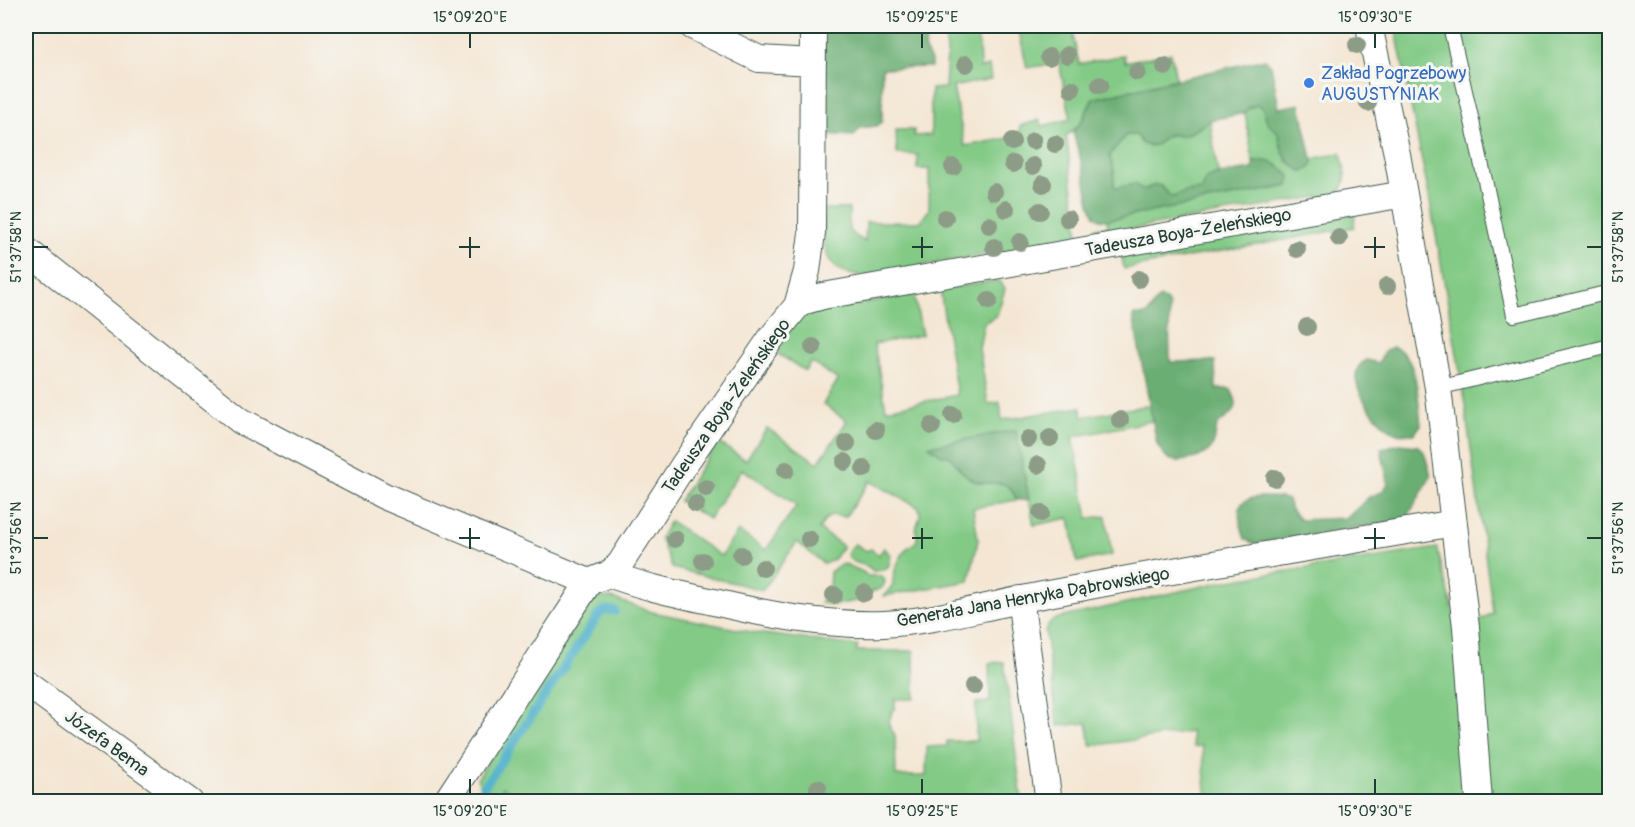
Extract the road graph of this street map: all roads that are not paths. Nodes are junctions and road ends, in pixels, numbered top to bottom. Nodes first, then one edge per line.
1 (692, 26) edge
2 (813, 26) edge
3 (1369, 26) edge
4 (1450, 26) edge
5 (813, 62) junction
6 (1404, 194) junction
7 (26, 250) edge
8 (1610, 292) edge
9 (797, 306) junction
10 (1610, 346) edge
11 (1438, 388) junction
12 (1454, 523) junction
13 (599, 578) junction
14 (1020, 599) junction
15 (26, 683) edge
16 (190, 801) edge
17 (446, 801) edge
18 (1049, 801) edge
19 (1479, 801) edge

1 - 5 street
2 - 5 street
3 - 6 street
4 - 8 lane
5 - 9 street
6 - 9 street, Tadeusza Boya-Żeleńskiego
6 - 11 street
7 - 13 street, Generała Jana Henryka Dąbrowskiego
9 - 13 street, Tadeusza Boya-Żeleńskiego
10 - 11 lane
11 - 12 street
12 - 14 street, Generała Jana Henryka Dąbrowskiego
12 - 19 street
13 - 14 street, Generała Jana Henryka Dąbrowskiego
13 - 17 street, Tadeusza Boya-Żeleńskiego
14 - 18 street
15 - 16 street, Józefa Bema

